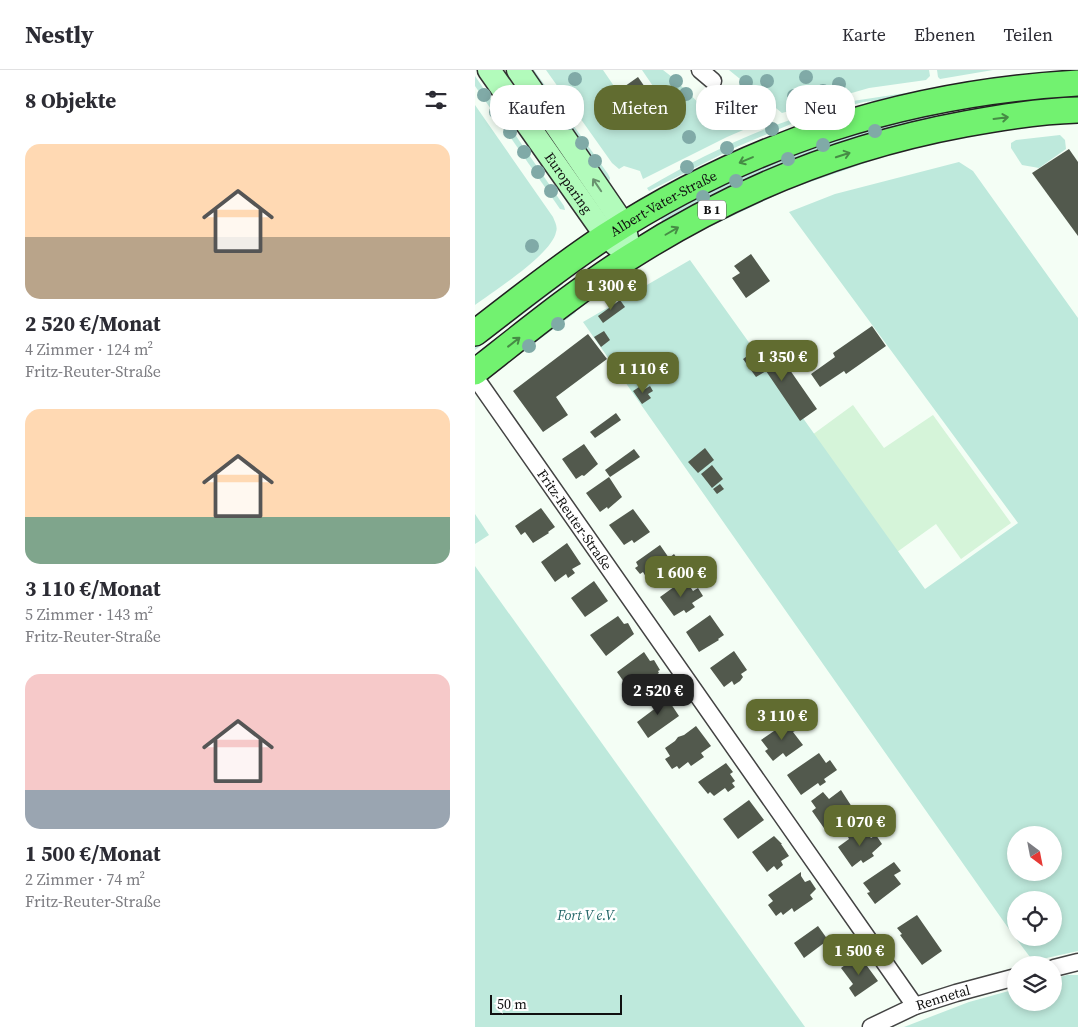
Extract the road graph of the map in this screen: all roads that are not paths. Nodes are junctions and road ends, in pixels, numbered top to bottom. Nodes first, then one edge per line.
1 (489, 70) edge
2 (518, 70) edge
3 (700, 70) edge
4 (713, 81) dead end
5 (1078, 83) edge
6 (1078, 110) edge
7 (615, 231) junction
8 (630, 257) junction
9 (475, 333) edge
10 (475, 372) edge
11 (475, 377) edge
12 (1078, 962) edge
13 (1062, 966) edge
14 (1007, 979) edge
15 (915, 1006) junction
16 (871, 1027) edge

1 - 7 main road, Europaring
7 -> 2 main road, Europaring
3 - 4 street
5 -> 7 main road, Albert-Vater-Straße / B 1
8 -> 6 main road, Albert-Vater-Straße / B 1
7 - 8 main road, Europaring
7 - 9 main road, Albert-Vater-Straße / B 1
10 -> 8 main road, Albert-Vater-Straße / B 1
11 - 15 street, Fritz-Reuter-Straße
12 - 13 street
14 - 15 street, Rennetal
15 - 16 street, Rennetal

